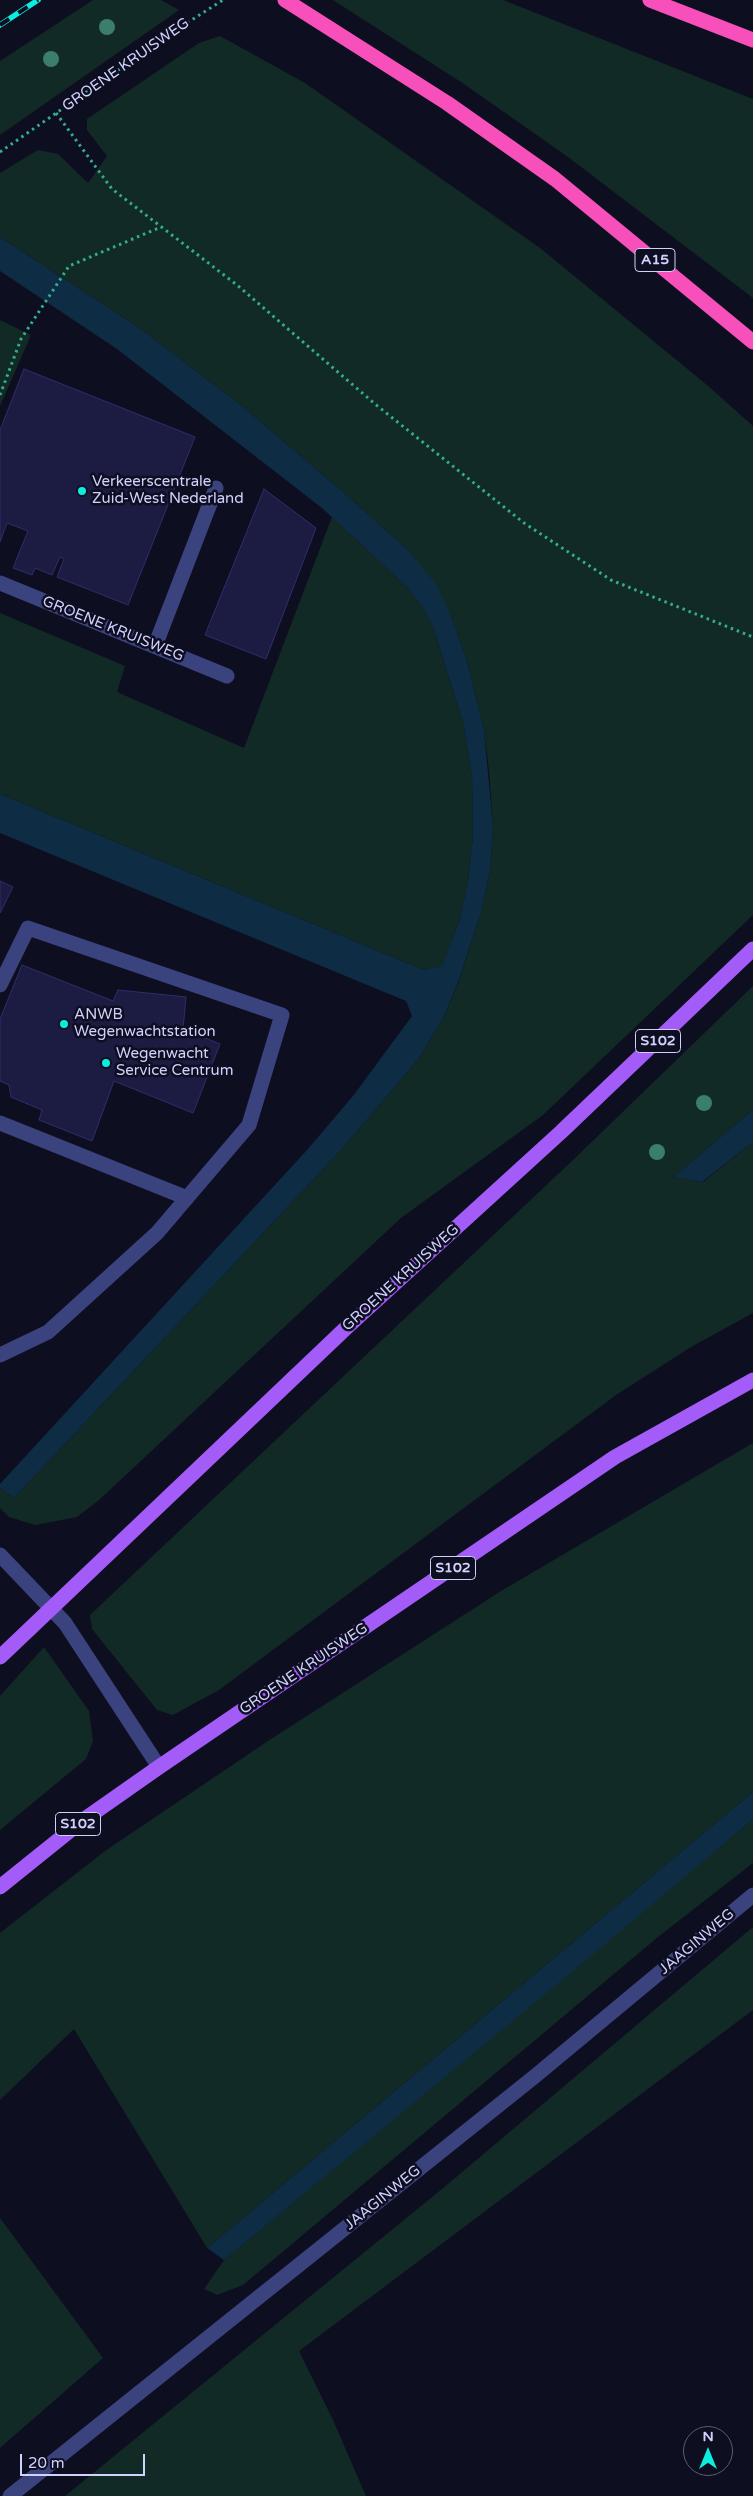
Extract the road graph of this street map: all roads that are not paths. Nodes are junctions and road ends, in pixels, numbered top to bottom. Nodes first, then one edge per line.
1 (285, 0) edge
2 (650, 0) edge
3 (753, 40) edge
4 (753, 342) edge
5 (216, 488) dead end
6 (0, 583) edge
7 (155, 646) junction
8 (227, 676) dead end
9 (753, 949) edge
10 (0, 985) edge
11 (0, 1124) edge
12 (187, 1198) junction
13 (0, 1355) edge
14 (753, 1380) edge
15 (0, 1555) edge
16 (51, 1609) junction
17 (0, 1657) edge
18 (159, 1767) junction
19 (0, 1887) edge
20 (753, 1895) edge
21 (10, 2496) edge

1 - 4 highway, A15
2 - 3 highway
5 - 7 street
6 - 7 street, GROENE KRUISWEG
7 - 8 street, GROENE KRUISWEG
9 - 16 main road, GROENE KRUISWEG / S102
10 - 12 street
11 - 12 street
12 - 13 street
14 - 18 main road, GROENE KRUISWEG / S102
15 - 16 street
16 - 17 main road, GROENE KRUISWEG / S102
16 - 18 street
18 - 19 main road, GROENE KRUISWEG / S102
20 - 21 street, JAAGINWEG

